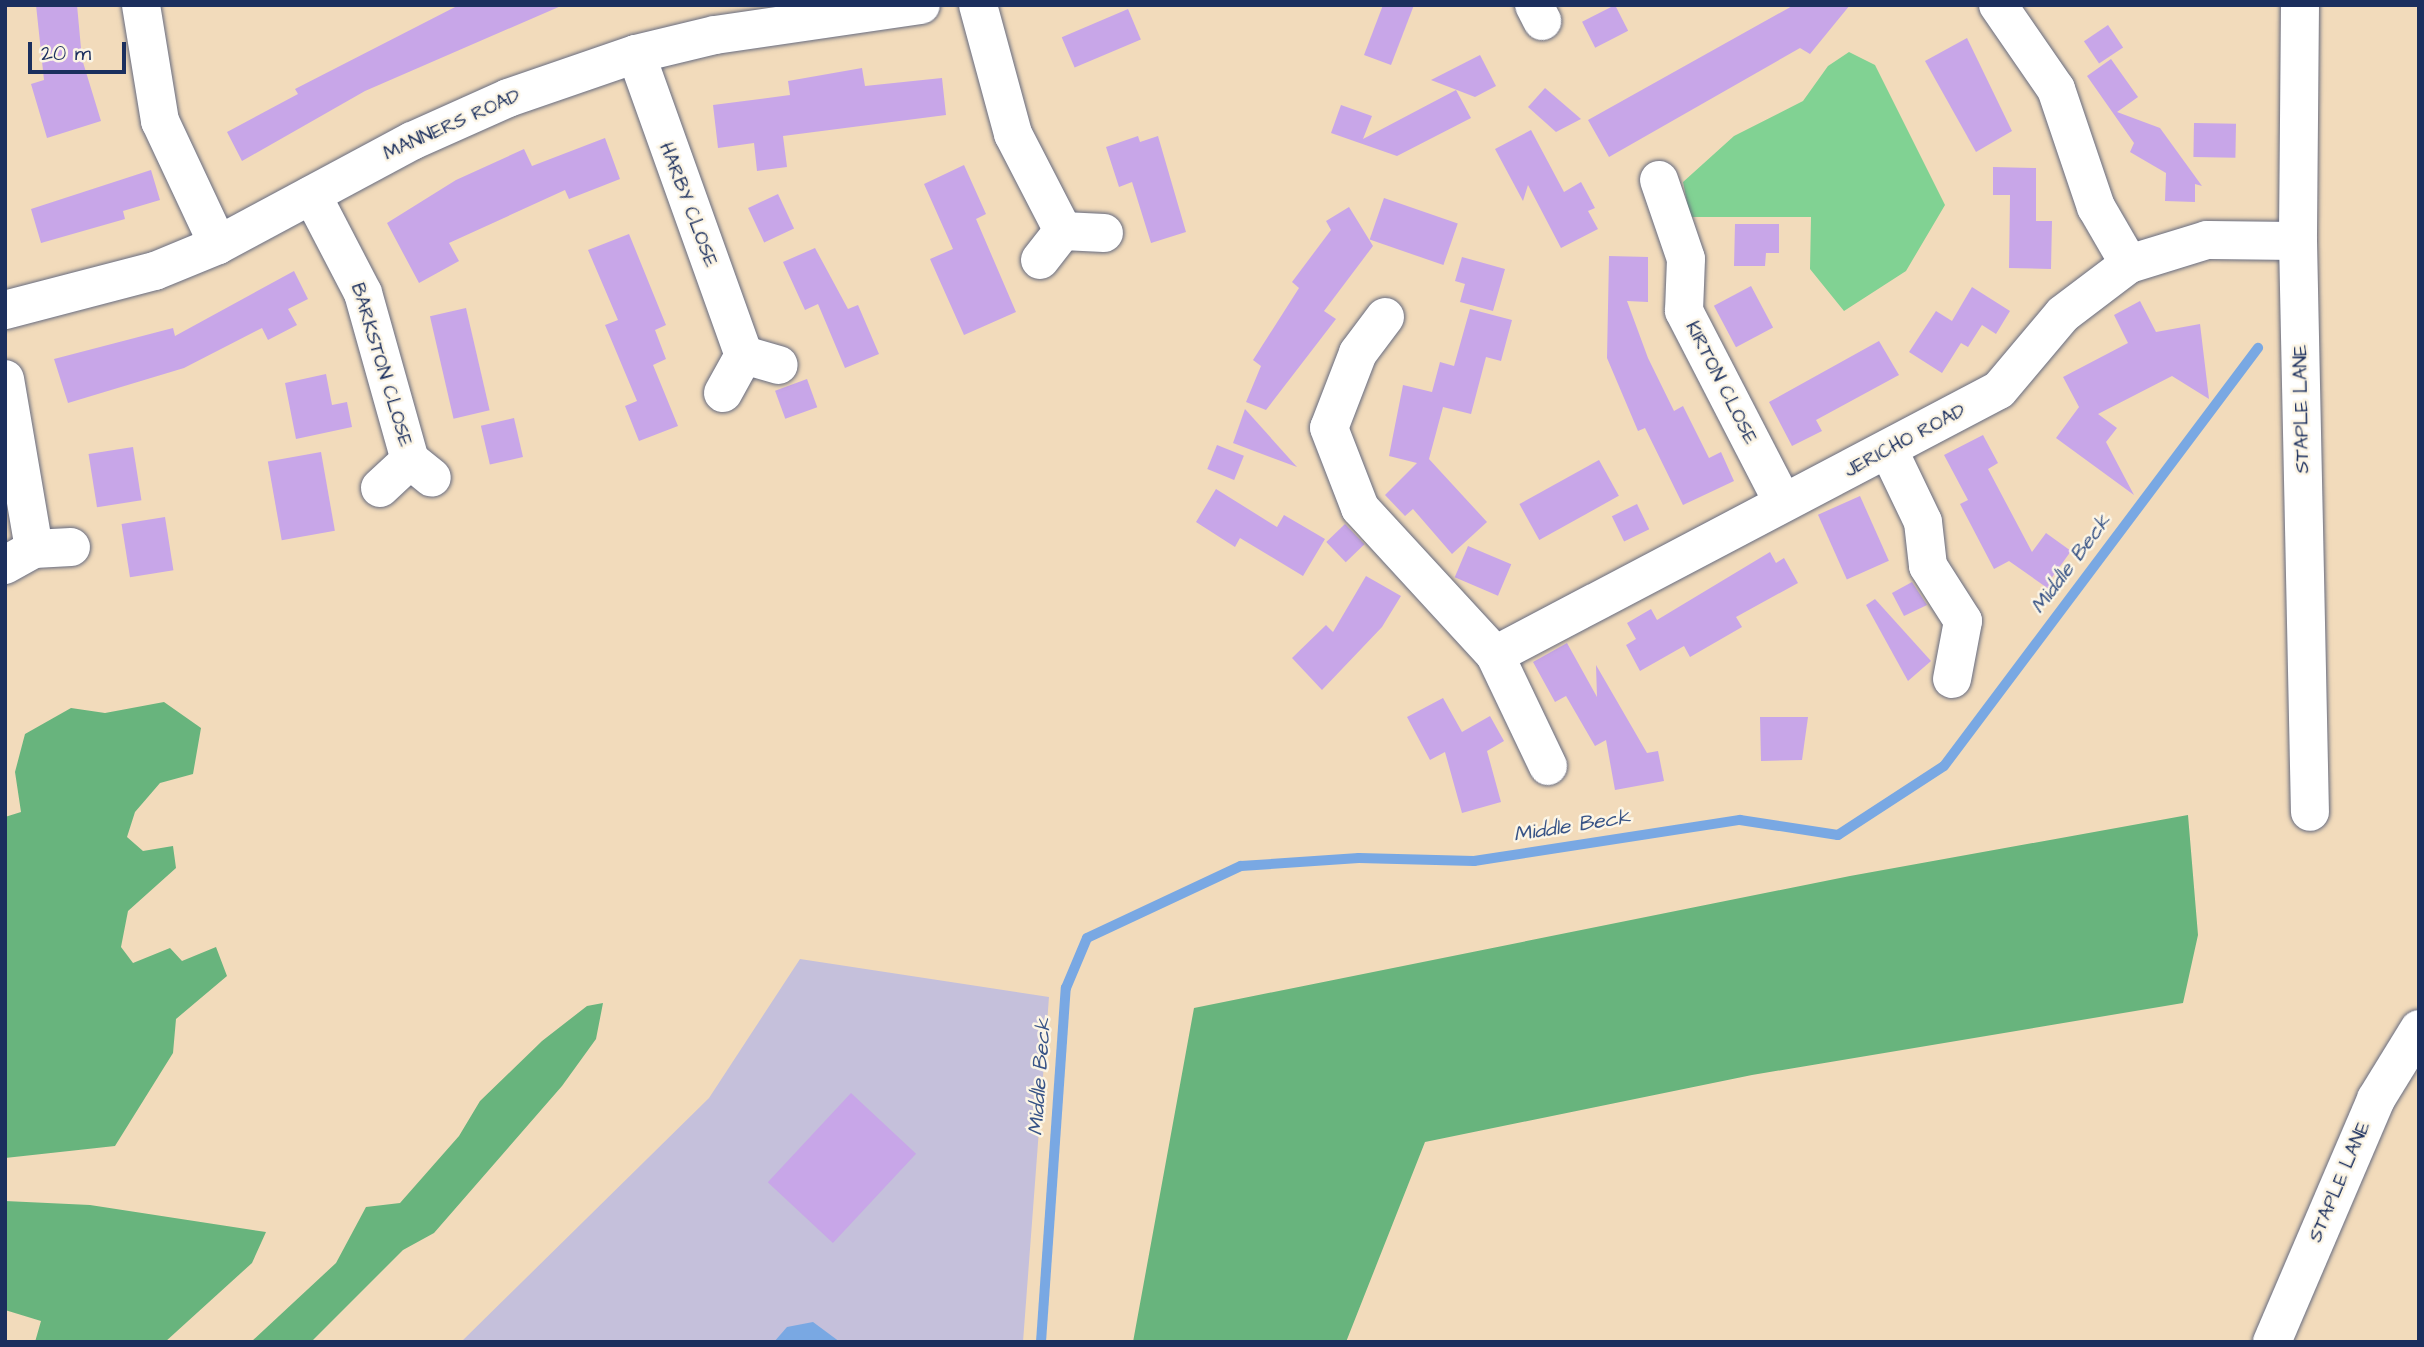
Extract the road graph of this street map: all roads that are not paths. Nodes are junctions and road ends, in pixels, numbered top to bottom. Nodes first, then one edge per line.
1 (141, 5) edge
2 (921, 5) edge
3 (978, 5) edge
4 (1998, 5) edge
5 (2300, 5) edge
6 (860, 9) edge
7 (636, 54) junction
8 (1659, 180) dead end
9 (312, 195) junction
10 (1063, 231) junction
11 (1104, 233) dead end
12 (2298, 241) junction
13 (218, 245) junction
14 (1040, 260) dead end
15 (2129, 264) junction
16 (5, 310) edge
17 (1385, 317) dead end
18 (5, 379) edge
19 (723, 393) dead end
20 (1890, 453) junction
21 (380, 488) dead end
22 (1782, 501) junction
23 (37, 554) edge
24 (1495, 655) junction
25 (1952, 679) dead end
26 (1548, 766) dead end
27 (2310, 812) dead end
28 (2419, 1029) edge
29 (2272, 1342) edge

1 - 13 street
2 - 6 street, MANNERS ROAD
3 - 10 street
4 - 15 street
5 - 12 street, STAPLE LANE
6 - 7 street, MANNERS ROAD
7 - 9 street, MANNERS ROAD
7 - 19 street, HARBY CLOSE
8 - 22 street, KIRTON CLOSE
9 - 13 street, MANNERS ROAD
9 - 21 street, BARKSTON CLOSE
10 - 11 street
10 - 14 street
12 - 15 street, JERICHO ROAD
12 - 27 street, STAPLE LANE
13 - 16 street, MANNERS ROAD
15 - 20 street, JERICHO ROAD
17 - 24 street
18 - 23 street
20 - 22 street, JERICHO ROAD
20 - 25 street
22 - 24 street, JERICHO ROAD
24 - 26 street
28 - 29 street, STAPLE LANE

